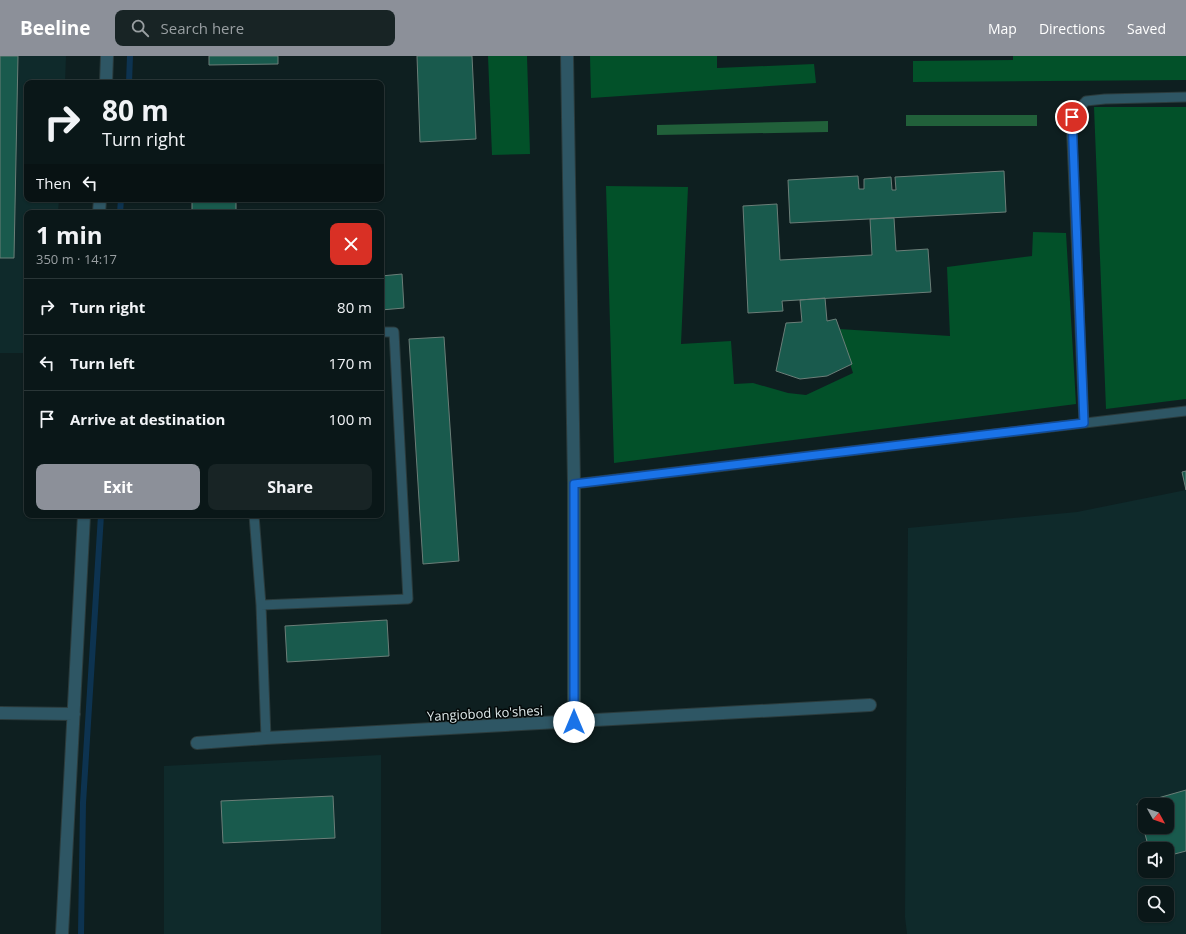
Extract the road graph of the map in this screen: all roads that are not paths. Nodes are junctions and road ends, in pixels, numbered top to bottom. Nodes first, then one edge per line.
1 (107, 56) edge
2 (567, 56) edge
3 (106, 80) edge
4 (1186, 97) edge
5 (384, 332) edge
6 (1186, 411) edge
7 (1084, 423) junction
8 (574, 484) junction
9 (84, 518) edge
10 (254, 518) edge
11 (261, 605) junction
12 (870, 705) dead end
13 (0, 713) edge
14 (74, 714) junction
15 (574, 722) junction
16 (266, 738) junction
17 (197, 743) dead end
18 (62, 934) edge

1 - 3 street
2 - 8 street
4 - 7 lane
5 - 11 lane
6 - 7 lane
7 - 8 lane
8 - 15 street
9 - 14 street
10 - 11 lane
11 - 16 lane
12 - 15 street, Yangiobod ko'shesi
13 - 14 street
14 - 18 street
15 - 16 street, Yangiobod ko'shesi
16 - 17 street, Yangiobod ko'shesi

